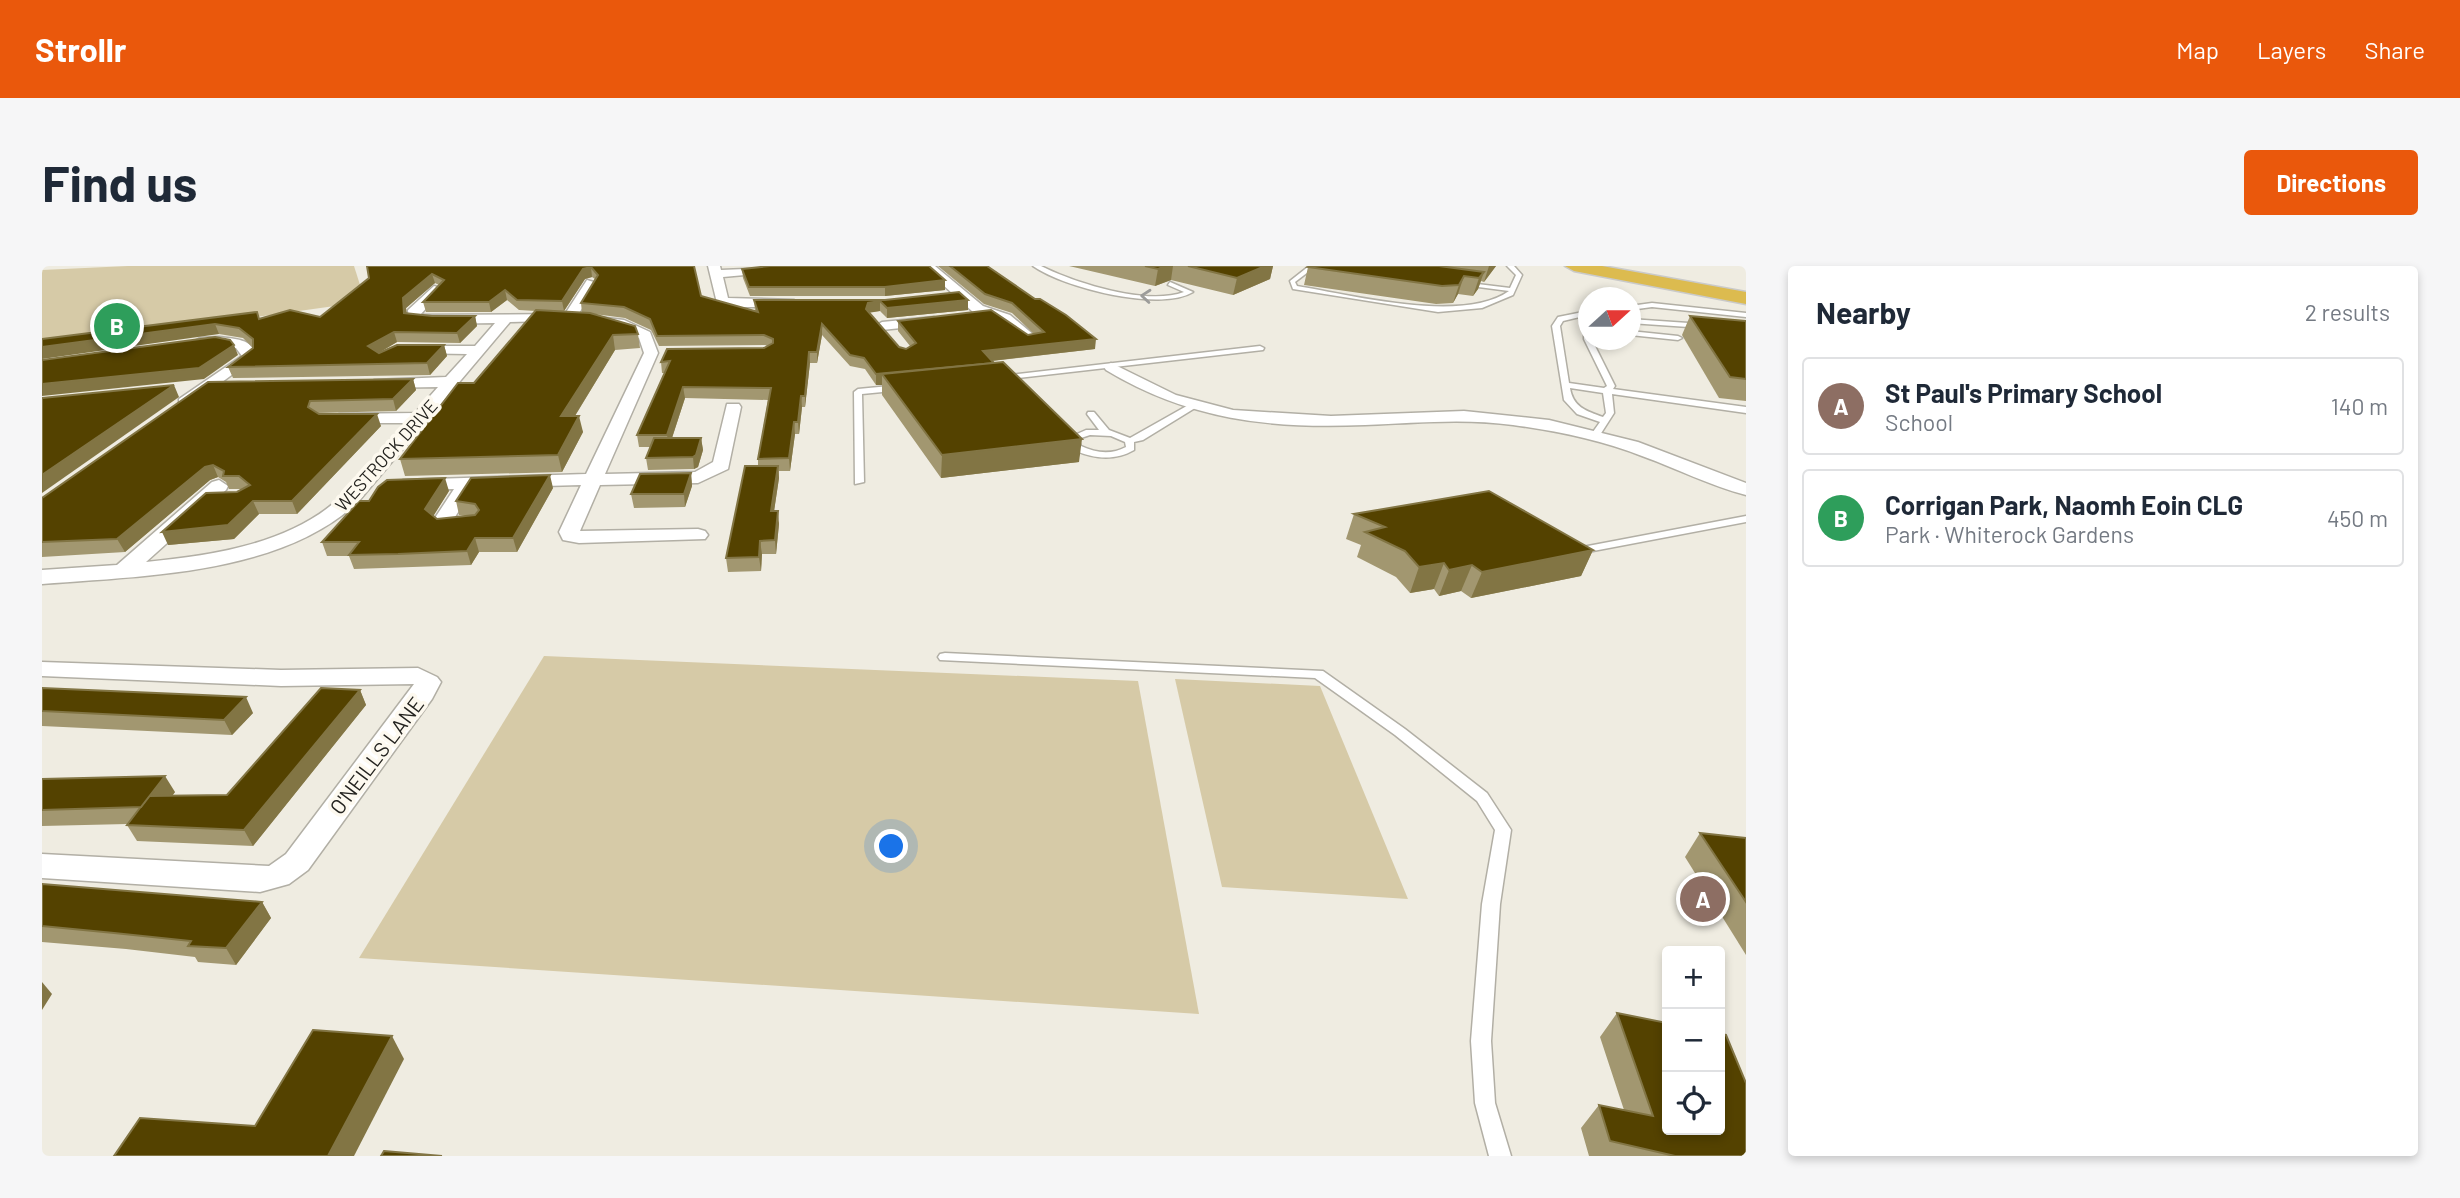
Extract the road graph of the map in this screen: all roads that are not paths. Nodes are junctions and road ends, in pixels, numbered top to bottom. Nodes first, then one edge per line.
1 (811, 266) edge
2 (928, 266) edge
3 (1036, 266) edge
4 (1313, 266) edge
5 (1510, 266) edge
6 (1574, 266) edge
7 (715, 270) edge
8 (1451, 281) edge
9 (1167, 285) dead end
10 (572, 286) edge
11 (438, 289) edge
12 (1514, 290) junction
13 (962, 295) junction
14 (1746, 296) edge
15 (939, 297) edge
16 (797, 303) edge
17 (1641, 306) edge
18 (1578, 315) edge
19 (1746, 315) edge
20 (570, 317) junction
21 (506, 319) junction
22 (946, 320) edge
23 (1641, 322) edge
24 (883, 327) edge
25 (1707, 327) edge
26 (1641, 333) edge
27 (1678, 338) dead end
28 (1052, 339) edge
29 (1034, 341) junction
30 (1012, 343) edge
31 (179, 345) edge
32 (1261, 348) dead end
33 (397, 349) edge
34 (479, 350) junction
35 (1593, 350) edge
36 (1111, 367) junction
37 (994, 379) edge
38 (452, 382) junction
39 (360, 383) edge
40 (243, 385) edge
41 (1565, 385) junction
42 (207, 386) junction
43 (913, 386) edge
44 (171, 389) edge
45 (1607, 391) junction
46 (1192, 406) junction
47 (733, 407) dead end
48 (1746, 410) edge
49 (1091, 414) dead end
50 (167, 415) edge
51 (323, 418) edge
52 (420, 418) junction
53 (1600, 428) junction
54 (1106, 432) junction
55 (1129, 441) junction
56 (1709, 477) junction
57 (590, 481) junction
58 (859, 482) dead end
59 (467, 483) junction
60 (363, 485) junction
61 (1746, 489) edge
62 (218, 494) edge
63 (1746, 502) edge
64 (1746, 519) edge
65 (470, 523) edge
66 (699, 529) joint
67 (1572, 552) edge
68 (692, 556) dead end
69 (123, 571) junction
70 (42, 577) edge
71 (945, 657) dead end
72 (42, 669) edge
73 (42, 866) edge
74 (1500, 1156) edge

1 - 7 street
2 - 13 street
9 -> 3 lane
4 - 12 lane
5 - 12 lane
6 - 14 highway
7 - 16 street
8 - 12 lane
10 - 20 street
11 - 21 street
13 - 15 street
13 - 29 street
17 - 19 lane
18 - 41 lane
20 - 21 street
20 - 57 street
21 - 34 street, WESTROCK DRIVE
22 - 24 street
23 - 25 lane
26 - 27 lane
28 - 29 street
29 - 30 street
31 - 42 street
32 - 36 lane
33 - 34 street
34 - 38 street, WESTROCK DRIVE
35 - 45 lane
36 - 37 lane
36 - 46 street
38 - 39 street
38 - 52 street, WESTROCK DRIVE
40 - 42 street
41 - 45 lane
41 - 53 lane
42 - 44 street
42 - 50 street
43 - 58 lane
45 - 48 lane
45 - 53 lane
46 - 53 street
46 - 55 lane
47 - 57 street
49 - 54 lane
51 - 52 street
52 - 60 street, WESTROCK DRIVE
53 - 56 street
54 - 55 lane
54 - 55 lane
56 - 61 street
56 - 63 street
57 - 59 street
57 - 66 street
59 - 60 street
59 - 65 street
60 - 69 street, WESTROCK DRIVE
62 - 69 street
64 - 67 lane
66 - 68 street
69 - 70 street, WESTROCK DRIVE
71 - 74 lane
72 - 73 street, O'NEILLS LANE

